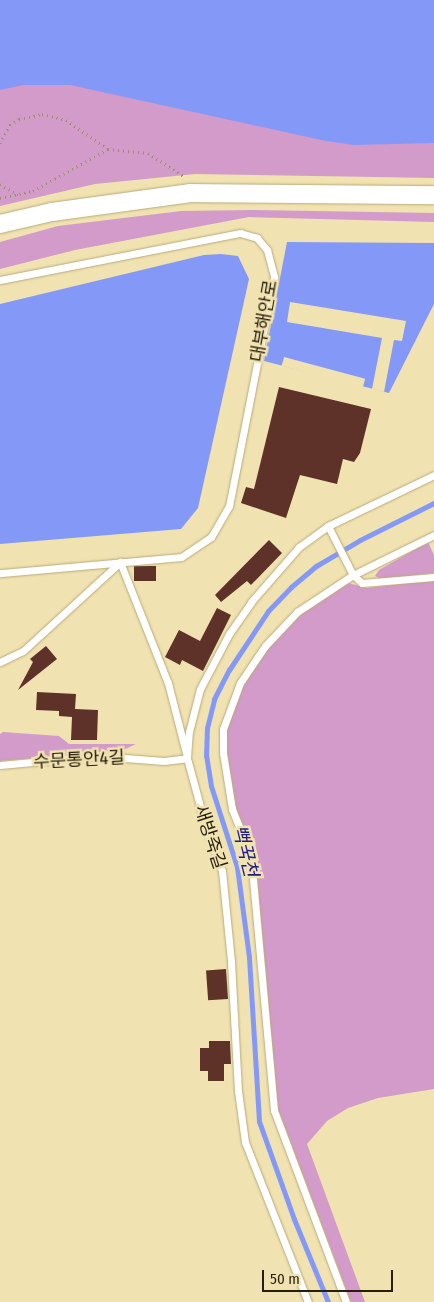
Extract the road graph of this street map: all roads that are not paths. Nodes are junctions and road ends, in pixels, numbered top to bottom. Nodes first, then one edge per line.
1 (434, 196) edge
2 (0, 224) edge
3 (0, 280) edge
4 (434, 475) edge
5 (328, 526) junction
6 (433, 537) edge
7 (120, 562) junction
8 (0, 573) edge
9 (351, 573) junction
10 (434, 576) edge
11 (0, 662) edge
12 (187, 758) junction
13 (0, 764) edge
14 (308, 1302) edge
15 (346, 1302) edge

1 - 2 street
3 - 7 lane, 대부해안로
4 - 5 lane, 새방죽길
5 - 9 lane
5 - 12 lane, 새방죽길
6 - 9 lane, 새방죽길
7 - 8 lane, 대부해안로
7 - 11 lane
7 - 12 lane
9 - 10 lane
9 - 15 lane, 새방죽길
12 - 13 lane, 수문통안4길
12 - 14 lane, 새방죽길

